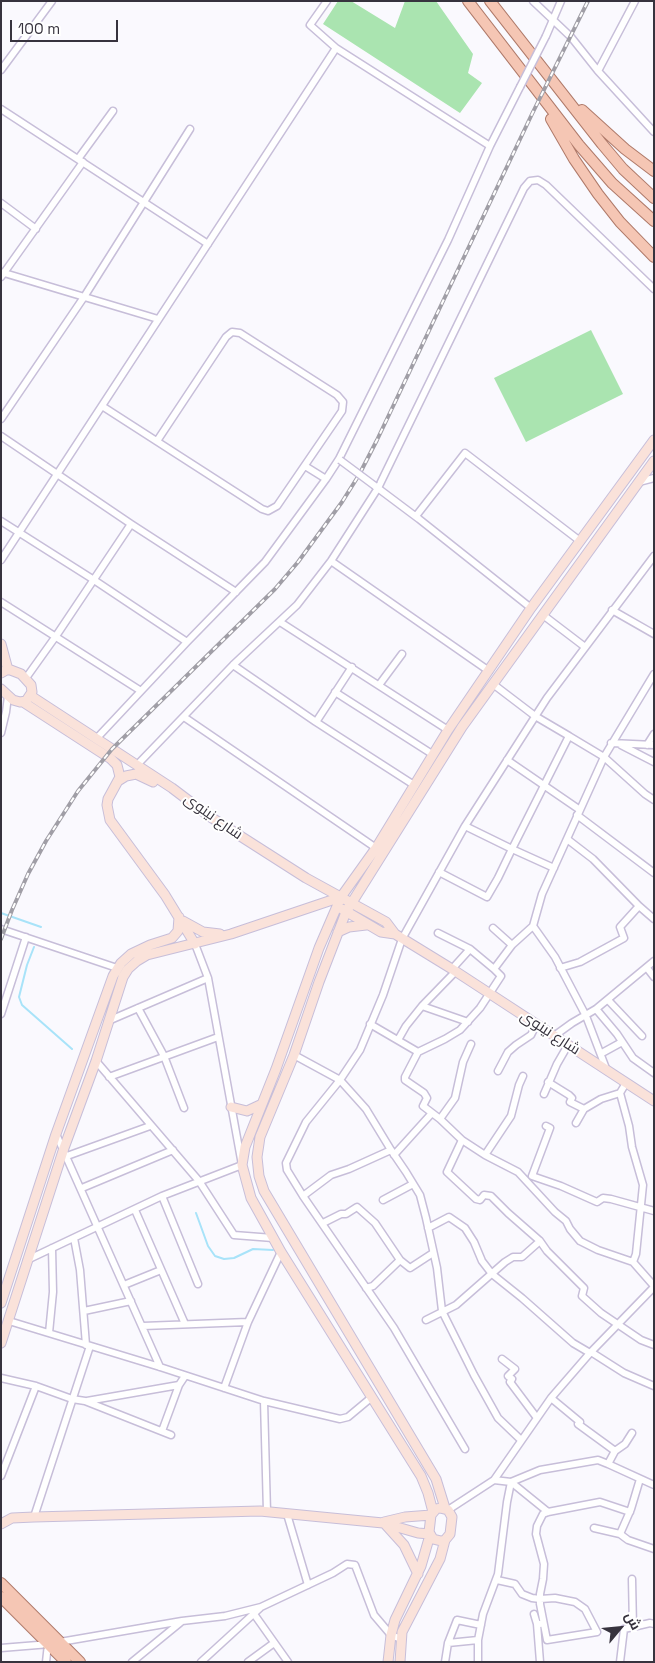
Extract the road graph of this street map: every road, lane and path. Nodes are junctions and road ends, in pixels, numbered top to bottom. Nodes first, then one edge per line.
1 (52, 1) edge
2 (327, 1) edge
3 (468, 1) edge
4 (490, 1) edge
5 (533, 1) edge
6 (561, 1) edge
7 (635, 1) edge
8 (554, 20) junction
9 (336, 48) junction
10 (1, 70) edge
11 (598, 71) junction
12 (531, 83) junction
13 (556, 84) junction
14 (1, 109) edge
15 (113, 110) dead end
16 (190, 129) dead end
17 (654, 132) edge
18 (490, 146) junction
19 (81, 160) junction
20 (654, 172) edge
21 (654, 198) edge
22 (1, 204) edge
23 (144, 204) junction
24 (654, 221) edge
25 (36, 230) junction
26 (208, 244) junction
27 (654, 256) edge
28 (2, 274) edge
29 (654, 289) edge
30 (84, 297) junction
31 (158, 319) junction
32 (102, 406) junction
33 (1, 419) edge
34 (1, 436) edge
35 (654, 440) edge
36 (157, 441) junction
37 (340, 460) junction
38 (654, 460) edge
39 (305, 466) junction
40 (58, 475) junction
41 (627, 475) junction
42 (654, 478) edge
43 (326, 479) junction
44 (638, 482) junction
45 (376, 487) junction
46 (416, 516) junction
47 (1, 521) edge
48 (131, 524) junction
49 (20, 533) junction
50 (580, 541) junction
51 (654, 556) edge
52 (1, 560) edge
53 (331, 561) junction
54 (94, 580) junction
55 (236, 592) junction
56 (1, 602) edge
57 (531, 608) junction
58 (612, 610) junction
59 (543, 614) junction
60 (280, 622) junction
61 (654, 634) edge
62 (56, 636) junction
63 (187, 642) junction
64 (1, 644) edge
65 (585, 646) junction
66 (402, 654) dead end
67 (233, 665) junction
68 (352, 668) junction
69 (5, 671) edge
70 (489, 671) junction
71 (654, 674) edge
72 (26, 678) junction
73 (494, 684) junction
74 (379, 685) junction
75 (141, 691) junction
76 (336, 692) junction
77 (5, 693) edge
78 (31, 696) junction
79 (23, 702) junction
80 (535, 716) junction
81 (184, 717) junction
82 (316, 722) junction
83 (448, 730) junction
84 (1, 733) edge
85 (654, 734) edge
86 (569, 736) junction
87 (96, 739) junction
88 (611, 743) junction
89 (620, 744) junction
90 (650, 745) edge
91 (432, 754) junction
92 (604, 758) junction
93 (507, 760) junction
94 (654, 762) edge
95 (137, 765) junction
96 (118, 781) junction
97 (414, 785) junction
98 (544, 786) junction
99 (180, 795) junction
100 (654, 800) edge
101 (578, 813) junction
102 (466, 826) junction
103 (567, 839) junction
104 (376, 848) junction
105 (512, 849) junction
106 (554, 868) junction
107 (439, 872) junction
108 (654, 873) edge
109 (341, 897) junction
110 (352, 903) junction
111 (336, 906) junction
112 (639, 906) junction
113 (346, 912) junction
114 (179, 918) junction
115 (654, 920) edge
116 (367, 925) junction
117 (534, 926) junction
118 (493, 928) dead end
119 (1, 929) edge
120 (338, 932) junction
121 (438, 933) dead end
122 (231, 934) junction
123 (399, 936) junction
124 (26, 937) junction
125 (195, 944) junction
126 (512, 945) junction
127 (470, 949) junction
128 (134, 957) junction
129 (654, 961) edge
130 (117, 968) junction
131 (560, 968) junction
132 (646, 968) junction
133 (494, 969) junction
134 (454, 970) junction
135 (309, 977) junction
136 (654, 977) edge
137 (208, 978) junction
138 (319, 982) junction
139 (490, 994) junction
140 (608, 1000) junction
141 (422, 1006) junction
142 (138, 1008) junction
143 (596, 1010) junction
144 (1, 1014) edge
145 (586, 1016) junction
146 (108, 1021) junction
147 (468, 1022) junction
148 (370, 1024) junction
149 (536, 1025) junction
150 (554, 1036) junction
151 (642, 1036) dead end
152 (218, 1037) junction
153 (398, 1040) junction
154 (622, 1042) junction
155 (471, 1044) dead end
156 (568, 1045) junction
157 (418, 1052) junction
158 (602, 1052) junction
159 (294, 1055) junction
160 (164, 1056) junction
161 (96, 1061) junction
162 (498, 1071) dead end
163 (608, 1071) junction
164 (654, 1073) edge
165 (523, 1076) dead end
166 (109, 1077) junction
167 (340, 1080) junction
168 (548, 1082) junction
169 (626, 1083) junction
170 (620, 1093) junction
171 (544, 1094) dead end
172 (654, 1101) edge
173 (262, 1104) junction
174 (231, 1107) junction
175 (184, 1108) dead end
176 (584, 1109) junction
177 (432, 1113) junction
178 (440, 1119) junction
179 (576, 1123) dead end
180 (150, 1126) junction
181 (546, 1126) dead end
182 (56, 1134) junction
183 (462, 1140) junction
184 (173, 1150) junction
185 (66, 1152) junction
186 (392, 1153) junction
187 (485, 1155) junction
188 (242, 1166) junction
189 (199, 1181) junction
190 (413, 1184) junction
191 (82, 1188) junction
192 (162, 1196) junction
193 (303, 1196) junction
194 (383, 1200) dead end
195 (641, 1208) junction
196 (136, 1210) junction
197 (654, 1211) edge
198 (323, 1223) junction
199 (98, 1226) junction
200 (428, 1228) junction
201 (74, 1238) junction
202 (273, 1238) junction
203 (540, 1241) junction
204 (52, 1248) junction
205 (281, 1252) junction
206 (433, 1253) junction
207 (27, 1260) junction
208 (400, 1260) junction
209 (633, 1262) junction
210 (161, 1270) junction
211 (492, 1274) junction
212 (198, 1284) dead end
213 (124, 1285) junction
214 (654, 1286) edge
215 (366, 1288) junction
216 (131, 1302) junction
217 (1, 1303) edge
218 (84, 1310) junction
219 (442, 1310) junction
220 (426, 1320) dead end
221 (9, 1321) junction
222 (248, 1322) junction
223 (185, 1324) junction
224 (618, 1324) junction
225 (143, 1326) junction
226 (49, 1333) junction
227 (1, 1343) edge
228 (88, 1345) junction
229 (654, 1345) edge
230 (590, 1353) junction
231 (502, 1359) dead end
232 (160, 1367) junction
233 (185, 1376) junction
234 (1, 1378) edge
235 (179, 1385) junction
236 (36, 1386) junction
237 (654, 1386) edge
238 (224, 1388) junction
239 (372, 1397) junction
240 (551, 1398) junction
241 (72, 1399) junction
242 (85, 1401) junction
243 (264, 1401) junction
244 (537, 1418) junction
245 (162, 1431) junction
246 (632, 1433) dead end
247 (170, 1435) dead end
248 (521, 1440) junction
249 (466, 1449) dead end
250 (615, 1451) junction
251 (608, 1464) junction
252 (1, 1476) edge
253 (640, 1479) junction
254 (494, 1480) junction
255 (511, 1482) junction
256 (654, 1485) edge
257 (446, 1509) junction
258 (267, 1512) junction
259 (548, 1512) junction
260 (630, 1512) junction
261 (432, 1513) junction
262 (1, 1514) edge
263 (288, 1514) junction
264 (34, 1517) junction
265 (12, 1518) junction
266 (383, 1522) junction
267 (1, 1524) edge
268 (594, 1528) dead end
269 (620, 1534) junction
270 (430, 1535) junction
271 (445, 1540) junction
272 (654, 1548) edge
273 (418, 1574) junction
274 (632, 1579) dead end
275 (497, 1580) junction
276 (1, 1583) edge
277 (308, 1585) junction
278 (1, 1596) edge
279 (540, 1600) junction
280 (261, 1607) junction
281 (254, 1614) junction
282 (534, 1614) dead end
283 (182, 1621) junction
284 (541, 1624) junction
285 (654, 1624) edge
286 (481, 1625) junction
287 (633, 1627) junction
288 (391, 1635) junction
289 (401, 1639) junction
290 (478, 1640) junction
291 (60, 1642) junction
292 (448, 1642) junction
293 (274, 1643) junction
294 (48, 1644) junction
295 (1, 1648) edge
296 (46, 1662) edge
297 (66, 1662) edge
298 (80, 1662) edge
299 (132, 1662) edge
300 (201, 1662) edge
301 (248, 1662) edge
302 (288, 1662) edge
303 (388, 1662) edge
304 (400, 1662) edge
305 (445, 1662) edge
306 (478, 1662) edge
307 (540, 1662) edge
308 (620, 1662) edge

1 - 10 street
2 - 9 street
3 - 12 main road
4 - 13 main road
5 - 8 street
6 - 8 street
7 - 11 street
8 - 11 street
8 - 18 street, bridge
9 - 18 street
9 - 26 street
11 - 17 street
12 - 24 main road
12 - 27 main road
13 - 20 main road
13 - 21 main road
14 - 19 street
15 - 19 street
16 - 23 street
18 - 37 street
19 - 23 street
19 - 25 street
22 - 25 street
23 - 26 street
23 - 30 street
25 - 28 street
26 - 31 street
28 - 30 street
29 - 45 street
30 - 31 street
30 - 33 street
31 - 32 street
32 - 36 street
32 - 40 street
34 - 40 street
35 - 41 main road
36 - 39 street
36 - 39 street
37 - 43 street
37 - 45 street, bridge
38 - 44 main road
39 - 43 street
40 - 48 street
40 - 49 street
41 - 44 main road
41 - 50 main road
42 - 44 street
43 - 55 street
44 - 59 main road
45 - 46 street
45 - 53 street
46 - 50 street
46 - 57 street
47 - 49 street
48 - 54 street
48 - 55 street
49 - 52 street
49 - 54 street
50 - 57 main road
51 - 58 street
53 - 60 street
53 - 70 street
54 - 62 street
54 - 63 street
55 - 63 street
56 - 62 street
57 - 70 main road
58 - 61 street
58 - 65 street
59 - 65 street
59 - 73 main road
60 - 67 street
60 - 68 street
62 - 72 street
62 - 75 street
63 - 75 street
64 - 69 main road
65 - 80 street
66 - 74 street
67 - 81 street
67 - 82 street
68 - 74 street
68 - 76 street
69 - 72 main road
70 - 83 main road
71 - 88 street
72 - 78 main road
73 - 80 street
73 - 110 main road
74 - 83 street
75 - 87 street
76 - 82 street
76 - 91 street
77 - 79 main road
77 - 84 street
78 - 79 main road
78 - 87 main road, شارع نينوى
79 - 96 main road
80 - 86 street
80 - 93 street
81 - 95 street
81 - 104 street
82 - 97 street
83 - 91 main road
85 - 90 street
86 - 92 street
86 - 98 street
87 - 95 main road, شارع نينوى
88 - 89 street
88 - 92 street
89 - 90 street
89 - 94 street
91 - 97 main road
92 - 100 street
92 - 101 street
93 - 98 street
93 - 102 street
95 - 99 main road, شارع نينوى
96 - 99 main road
96 - 114 main road
97 - 104 main road
98 - 101 street
98 - 105 street
99 - 109 main road, شارع نينوى
101 - 103 street
101 - 108 street
102 - 105 street
102 - 107 street
103 - 106 street
103 - 112 street
104 - 109 main road
105 - 106 street
105 - 107 street
106 - 117 street
107 - 123 street
109 - 110 main road, شارع نينوى
109 - 111 main road
109 - 122 main road
110 - 113 main road
110 - 123 main road, شارع نينوى
111 - 113 main road, شارع نينوى
111 - 135 main road
112 - 115 street
112 - 131 street
113 - 116 main road, شارع نينوى
113 - 120 main road
114 - 122 main road
114 - 125 main road
114 - 128 main road
116 - 120 main road
116 - 123 main road, شارع نينوى
117 - 126 street
117 - 131 street
118 - 126 street
119 - 124 street
120 - 138 main road
121 - 127 street
122 - 125 main road
123 - 134 main road, شارع نينوى
123 - 148 street
124 - 130 street
124 - 144 street
125 - 128 main road
125 - 137 street
126 - 133 street
127 - 133 street
127 - 134 street
128 - 130 main road
128 - 146 main road
129 - 132 street
130 - 182 main road
131 - 145 street
132 - 136 street
132 - 140 street
133 - 139 street
134 - 139 main road, شارع نينوى
134 - 141 street
135 - 138 main road
135 - 173 main road
137 - 142 street
137 - 152 street
138 - 159 main road
139 - 147 street
139 - 149 main road, شارع نينوى
140 - 143 street
140 - 151 street
141 - 147 street
141 - 153 street
142 - 146 street
142 - 160 street
143 - 145 street
143 - 154 street
145 - 150 street
145 - 158 street
146 - 161 main road
147 - 157 street
148 - 153 street
148 - 167 street
149 - 150 main road, شارع نينوى
149 - 162 street
150 - 156 main road, شارع نينوى
152 - 160 street
152 - 174 street
153 - 157 street
154 - 158 street
154 - 164 street
155 - 178 street
156 - 163 main road, شارع نينوى
156 - 168 street
157 - 177 street
158 - 163 street
159 - 167 street
159 - 257 main road
160 - 166 street
160 - 175 street
161 - 166 street
161 - 185 main road
163 - 169 main road, شارع نينوى
165 - 187 street
166 - 180 street
167 - 186 street
167 - 193 street
168 - 171 street
168 - 176 street
169 - 170 street
169 - 172 main road, شارع نينوى
170 - 176 street
170 - 195 street
173 - 174 main road
173 - 188 main road
174 - 188 street
176 - 179 street
177 - 178 street
177 - 186 street
178 - 183 street
180 - 184 street
180 - 185 street
181 - 195 street
182 - 185 street
182 - 217 main road
183 - 187 street
183 - 203 street
184 - 189 street
184 - 191 street
185 - 191 street
185 - 207 main road
186 - 190 street
186 - 193 street
187 - 209 street
188 - 189 street
188 - 202 main road
189 - 192 street
189 - 202 street
190 - 194 street
190 - 200 street
191 - 199 street
192 - 196 street
192 - 212 street
193 - 198 street
195 - 197 street
195 - 209 street
196 - 199 street
196 - 210 street
198 - 208 street
198 - 215 street
199 - 201 street
199 - 213 street
200 - 206 street
200 - 211 street
201 - 204 street
201 - 218 street
202 - 205 main road
203 - 211 street
203 - 224 street
204 - 207 street
204 - 226 street
205 - 222 street
205 - 239 main road
206 - 208 street
206 - 219 street
207 - 221 main road
208 - 215 street
209 - 214 street
210 - 213 street
210 - 223 street
211 - 219 street
211 - 230 street
213 - 216 street
214 - 224 street
215 - 249 street
216 - 218 street
216 - 225 street
218 - 228 street
219 - 220 street
219 - 248 street
221 - 226 street
221 - 227 main road
222 - 223 street
222 - 238 street
223 - 225 street
224 - 229 street
224 - 230 street
225 - 232 street
226 - 228 street
228 - 232 street
228 - 241 street
230 - 237 street
230 - 240 street
231 - 244 street
232 - 233 street
233 - 235 street
233 - 238 street
234 - 236 street
235 - 242 street
235 - 245 street
236 - 241 street
236 - 252 street
238 - 243 street
239 - 243 street
239 - 261 main road
240 - 244 street
240 - 250 street
241 - 242 street
241 - 264 street
242 - 245 street
243 - 258 street
244 - 248 street
245 - 247 street
246 - 250 street
248 - 254 street
250 - 251 street
251 - 253 street
251 - 255 street
253 - 256 street
253 - 260 street
254 - 255 street
254 - 257 street
255 - 259 street
255 - 275 street
257 - 261 main road
257 - 271 main road
258 - 263 main road
258 - 264 main road
259 - 260 street
259 - 279 street
260 - 269 street
261 - 266 main road
261 - 270 main road
262 - 265 main road
263 - 266 main road
263 - 277 street
264 - 265 main road
265 - 267 main road
266 - 270 main road
266 - 273 main road
268 - 269 street
269 - 272 street
270 - 271 main road
270 - 273 main road
271 - 289 main road
273 - 288 main road
274 - 287 street
275 - 279 street
275 - 286 street
276 - 291 main road
277 - 280 street
277 - 288 street
278 - 294 main road
279 - 284 street
279 - 284 street
280 - 281 street
280 - 283 street
281 - 293 street
281 - 300 street
282 - 284 street
283 - 291 street
283 - 299 street
284 - 307 street
285 - 287 street
286 - 290 street
286 - 292 street
287 - 308 street
288 - 289 street
288 - 303 main road
289 - 304 main road
290 - 292 street
290 - 306 street
291 - 294 street
291 - 298 main road
292 - 305 street
293 - 301 street
293 - 302 street
294 - 295 street
294 - 296 street
294 - 297 main road

